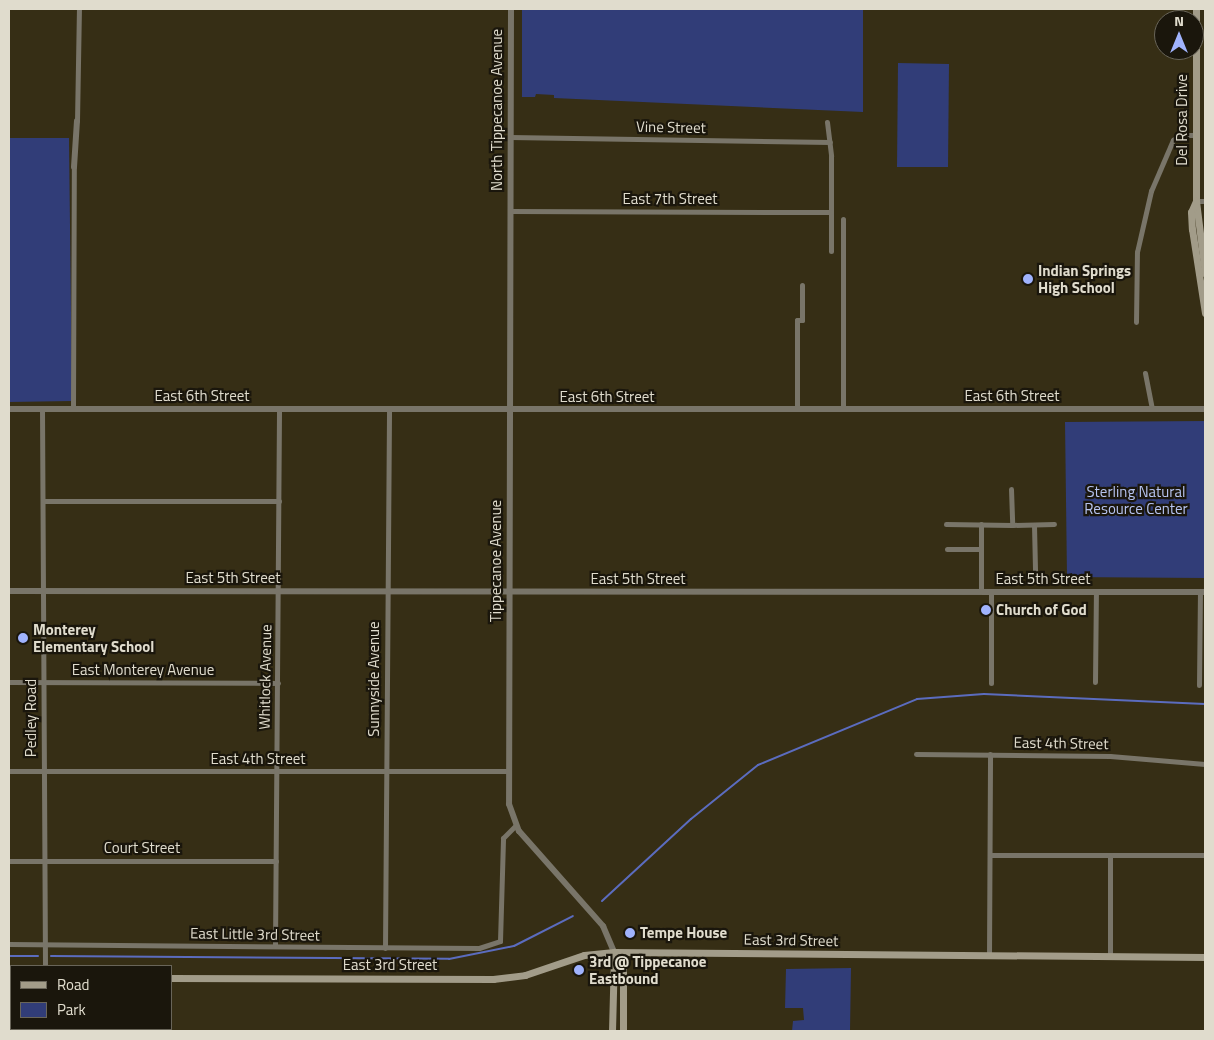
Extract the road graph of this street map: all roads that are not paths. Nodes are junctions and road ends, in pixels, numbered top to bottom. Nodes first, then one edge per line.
1 (79, 9) edge
2 (511, 9) edge
3 (1196, 9) edge
4 (77, 121) joint
5 (828, 122) dead end
6 (1196, 135) junction
7 (510, 136) junction
8 (830, 142) junction
9 (74, 167) joint
10 (1196, 201) junction
11 (1205, 201) edge
12 (510, 211) junction
13 (831, 212) junction
14 (843, 219) dead end
15 (831, 252) dead end
16 (1205, 273) edge
17 (802, 285) dead end
18 (1205, 313) edge
19 (1136, 322) dead end
20 (1145, 373) dead end
21 (1152, 408) junction
22 (9, 409) edge
23 (42, 409) junction
24 (73, 409) junction
25 (279, 409) junction
26 (389, 409) junction
27 (1205, 409) edge
28 (509, 410) junction
29 (797, 410) junction
30 (843, 410) junction
31 (1011, 489) dead end
32 (278, 500) junction
33 (43, 502) junction
34 (946, 524) dead end
35 (981, 524) junction
36 (1054, 524) dead end
37 (1012, 525) junction
38 (1034, 525) junction
39 (947, 549) dead end
40 (981, 549) junction
41 (1035, 570) dead end
42 (9, 591) edge
43 (43, 591) junction
44 (279, 591) junction
45 (387, 591) junction
46 (508, 591) junction
47 (981, 592) junction
48 (991, 592) junction
49 (1096, 592) junction
50 (1203, 592) edge
51 (9, 682) edge
52 (44, 682) junction
53 (1095, 682) dead end
54 (278, 683) junction
55 (991, 683) dead end
56 (1199, 685) dead end
57 (916, 754) dead end
58 (990, 754) junction
59 (1205, 764) edge
60 (9, 771) edge
61 (44, 771) junction
62 (277, 771) junction
63 (386, 771) junction
64 (508, 771) junction
65 (516, 825) junction
66 (990, 854) junction
67 (1110, 855) junction
68 (1205, 855) edge
69 (9, 861) edge
70 (44, 861) junction
71 (276, 861) junction
72 (9, 944) edge
73 (45, 945) junction
74 (275, 946) junction
75 (385, 948) junction
76 (614, 952) junction
77 (989, 956) junction
78 (1110, 956) junction
79 (1205, 957) edge
80 (45, 965) edge
81 (172, 978) edge
82 (612, 1031) edge
83 (623, 1031) edge

1 - 4 street
2 - 7 street, North Tippecanoe Avenue
3 - 6 main road, Del Rosa Drive
4 - 9 street
5 - 8 street
6 - 10 main road, Del Rosa Drive
6 - 19 street
7 - 8 street, Vine Street
7 - 12 street, North Tippecanoe Avenue
8 - 13 street
9 - 24 street
10 - 11 street
10 - 16 main road, Del Rosa Drive
10 - 18 main road, Del Rosa Drive
12 - 13 street, East 7th Street
12 - 28 street, Tippecanoe Avenue
13 - 15 street
14 - 30 street
17 - 29 street
20 - 21 street
21 - 27 street, East 6th Street
21 - 30 street, East 6th Street
22 - 23 street, East 6th Street
23 - 24 street, East 6th Street
23 - 33 street, Pedley Road
24 - 25 street, East 6th Street
25 - 26 street, East 6th Street
25 - 32 street, Whitlock Avenue
26 - 28 street, East 6th Street
26 - 45 street, Sunnyside Avenue
28 - 29 street, East 6th Street
28 - 46 street, Tippecanoe Avenue
29 - 30 street, East 6th Street
31 - 37 street
32 - 33 street
32 - 44 street, Whitlock Avenue
33 - 43 street, Pedley Road
34 - 35 street
35 - 37 street
35 - 40 street
36 - 38 street
37 - 38 street
38 - 41 street
39 - 40 street
40 - 47 street
42 - 43 street, East 5th Street
43 - 44 street, East 5th Street
43 - 52 street, Pedley Road
44 - 45 street, East 5th Street
44 - 54 street, Whitlock Avenue
45 - 46 street, East 5th Street
45 - 63 street, Sunnyside Avenue
46 - 47 street, East 5th Street
46 - 64 street, Tippecanoe Avenue
47 - 48 street, East 5th Street
48 - 49 street, East 5th Street
48 - 55 street
49 - 50 street, East 5th Street
49 - 53 street
50 - 56 street
51 - 52 street, East Monterey Avenue
52 - 54 street, East Monterey Avenue
52 - 61 street, Pedley Road
54 - 62 street, Whitlock Avenue
57 - 58 street, East 4th Street
58 - 59 street, East 4th Street
58 - 66 street
60 - 61 street, East 4th Street
61 - 62 street, East 4th Street
61 - 70 street, Pedley Road
62 - 63 street, East 4th Street
62 - 71 street, Whitlock Avenue
63 - 64 street, East 4th Street
63 - 75 street, Sunnyside Avenue
64 - 65 street, Tippecanoe Avenue
65 - 75 street, East Little 3rd Street
65 - 76 street, Tippecanoe Avenue
66 - 67 street
66 - 77 street
67 - 68 street
67 - 78 street
69 - 70 street, Court Street
70 - 71 street, Court Street
70 - 73 street, Pedley Road
71 - 74 street, Whitlock Avenue
72 - 73 street, East Little 3rd Street
73 - 74 street, East Little 3rd Street
73 - 80 street, Pedley Road
74 - 75 street, East Little 3rd Street
76 - 77 main road, East 3rd Street
76 - 81 main road, East 3rd Street
76 - 82 main road
76 - 83 main road
77 - 78 main road, East 3rd Street
78 - 79 main road, East 3rd Street

